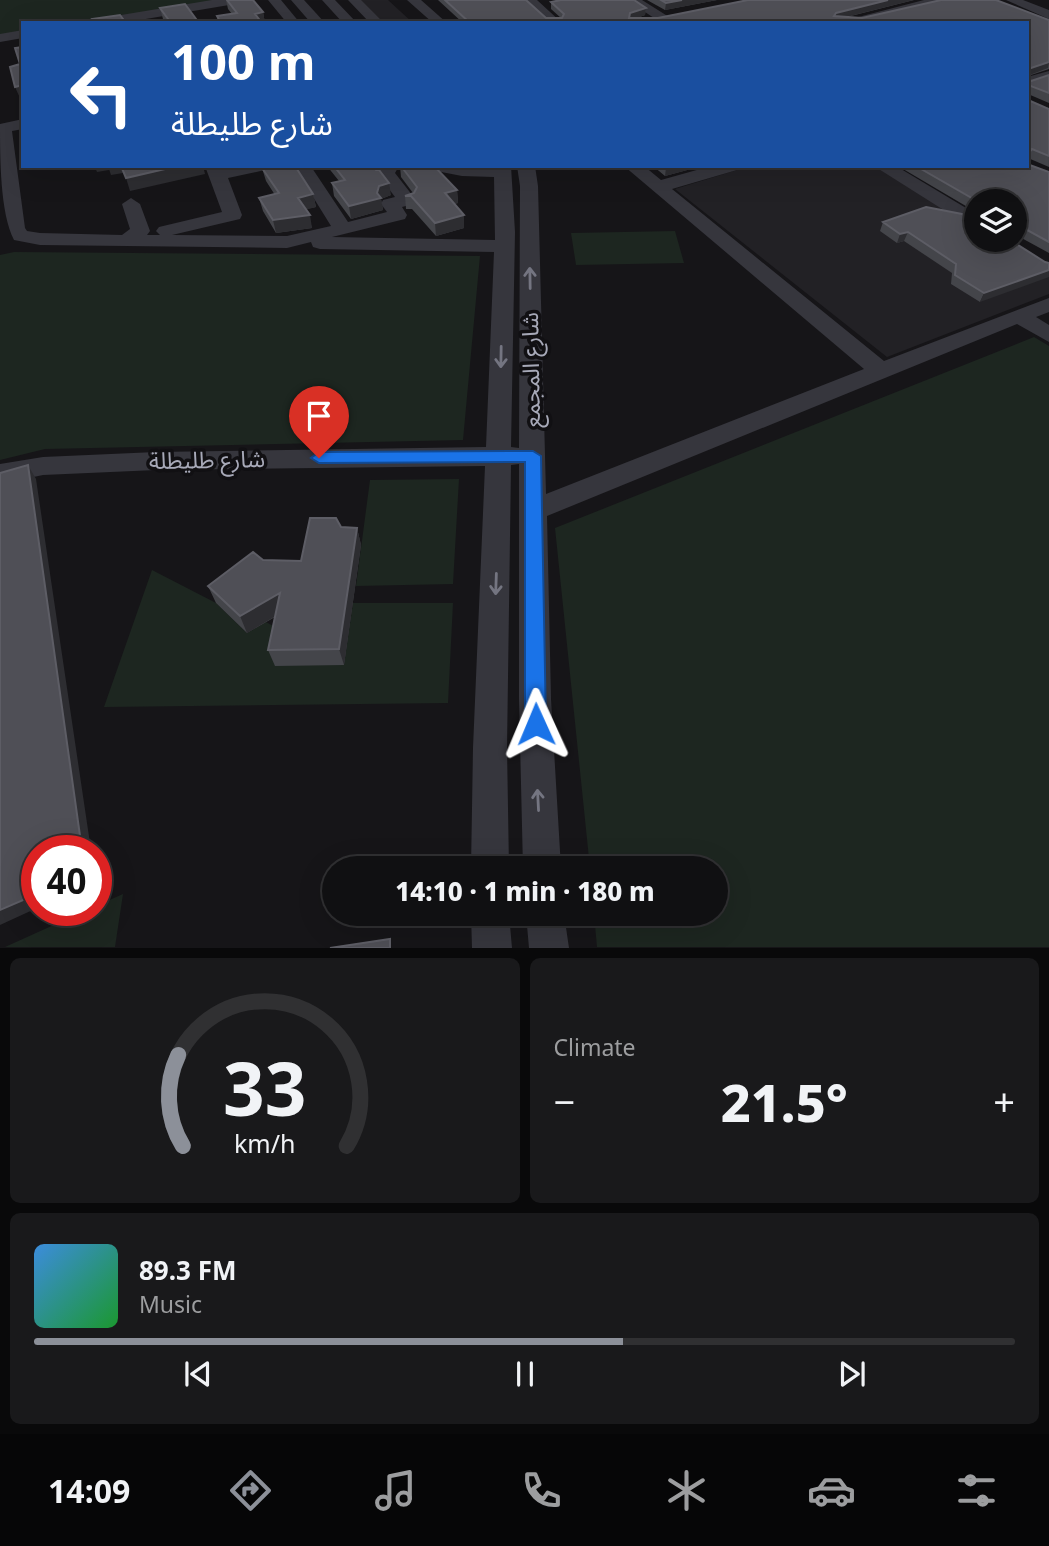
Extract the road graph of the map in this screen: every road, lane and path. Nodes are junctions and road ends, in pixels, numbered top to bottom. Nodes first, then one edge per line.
1 (235, 0) edge
2 (274, 0) edge
3 (297, 0) edge
4 (328, 0) edge
5 (354, 0) edge
6 (396, 0) edge
7 (414, 0) edge
8 (633, 0) edge
9 (940, 0) edge
10 (1012, 0) edge
11 (1032, 0) edge
12 (558, 2) edge
13 (533, 3) edge
14 (206, 5) junction
15 (1049, 7) edge
16 (1045, 20) edge
17 (109, 21) edge
18 (209, 21) edge
19 (293, 21) edge
20 (316, 21) edge
21 (349, 21) edge
22 (376, 21) edge
23 (420, 21) edge
24 (439, 21) edge
25 (554, 21) edge
26 (645, 21) edge
27 (850, 21) edge
28 (21, 34) edge
29 (0, 38) edge
30 (1049, 75) edge
31 (1029, 81) edge
32 (21, 124) edge
33 (242, 168) edge
34 (296, 168) edge
35 (389, 168) edge
36 (447, 168) edge
37 (510, 168) edge
38 (635, 168) edge
39 (724, 168) edge
40 (886, 168) edge
41 (216, 171) edge
42 (658, 187) junction
43 (131, 204) dead end
44 (964, 215) edge
45 (343, 229) junction
46 (127, 241) junction
47 (287, 242) junction
48 (503, 246) junction
49 (1049, 304) edge
50 (1019, 316) junction
51 (1049, 335) edge
52 (881, 370) junction
53 (498, 455) junction
54 (533, 456) junction
55 (0, 474) edge
56 (533, 510) junction
57 (490, 856) edge
58 (542, 856) edge
59 (491, 926) edge
60 (546, 926) edge
61 (492, 947) edge
62 (549, 947) edge

1 - 14 street
2 - 19 street
3 - 20 street
4 - 21 street
5 - 22 street
6 - 23 street
7 - 24 street
8 - 26 street
9 - 27 street
10 - 16 street
11 - 15 street
12 - 13 street
13 - 25 street
14 - 17 street
14 - 18 street
28 - 29 street
30 - 31 street
32 - 46 street
33 - 41 street
34 - 45 street
35 - 45 street
36 - 37 street
37 - 48 street, شارع المجمع
54 -> 37 street, شارع المجمع
38 - 42 street
39 - 42 street
40 - 44 street
41 - 46 street
42 - 52 street
43 - 46 street
45 - 47 street
46 - 47 street
47 - 48 street
48 -> 53 street, شارع المجمع
49 - 50 street
50 - 51 street
50 - 52 street
52 - 56 street
53 - 54 street, شارع طليطلة
53 - 55 street, شارع طليطلة
53 -> 57 street, شارع المجمع
54 - 56 street, شارع المجمع
58 -> 56 street, شارع المجمع
59 - 61 street
60 - 62 street

